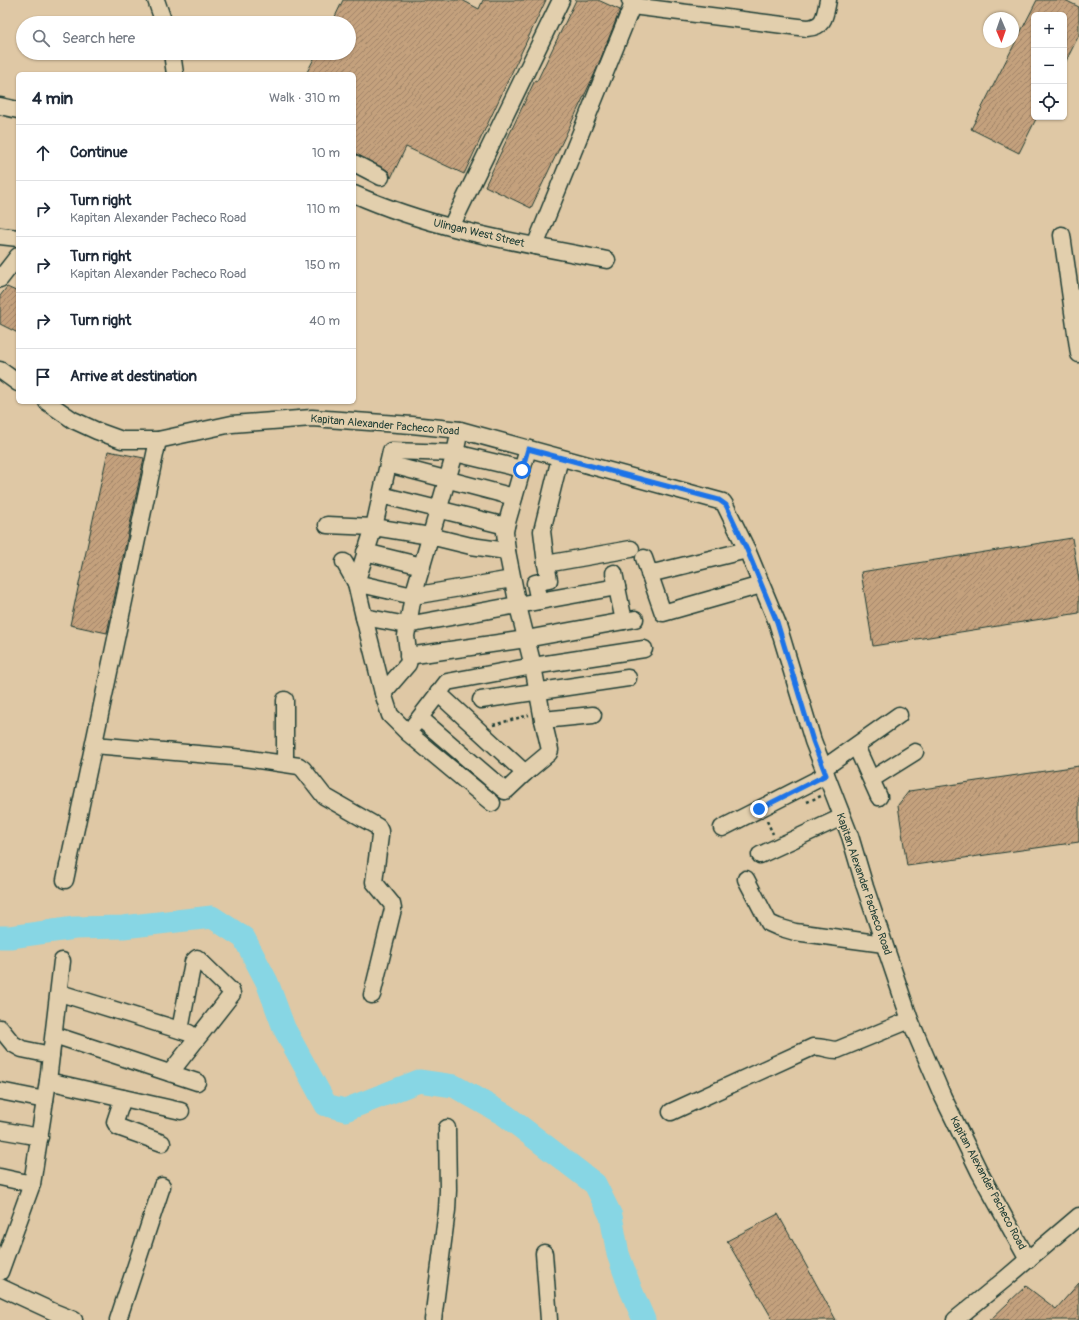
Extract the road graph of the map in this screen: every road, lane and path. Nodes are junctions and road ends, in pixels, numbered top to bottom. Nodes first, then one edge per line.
1 (156, 0) edge
2 (561, 0) edge
3 (828, 0) edge
4 (631, 3) edge
5 (162, 16) edge
6 (173, 60) edge
7 (175, 72) edge
8 (0, 106) edge
9 (16, 110) edge
10 (356, 164) edge
11 (381, 177) dead end
12 (356, 195) edge
13 (451, 228) junction
14 (1062, 235) dead end
15 (0, 236) edge
16 (16, 238) edge
17 (535, 246) junction
18 (16, 259) edge
19 (607, 260) dead end
20 (0, 279) edge
21 (1079, 354) edge
22 (0, 370) edge
23 (16, 382) edge
24 (50, 404) edge
25 (460, 430) junction
26 (158, 440) junction
27 (528, 449) junction
28 (455, 453) junction
29 (560, 458) junction
30 (388, 464) junction
31 (522, 470) junction
32 (448, 479) junction
33 (381, 495) junction
34 (514, 497) junction
35 (438, 508) junction
36 (327, 525) dead end
37 (506, 526) junction
38 (374, 527) junction
39 (430, 536) junction
40 (506, 550) junction
41 (747, 550) junction
42 (365, 552) junction
43 (344, 562) dead end
44 (546, 564) junction
45 (422, 566) junction
46 (648, 574) junction
47 (512, 579) junction
48 (356, 583) junction
49 (761, 585) junction
50 (413, 596) junction
51 (539, 602) junction
52 (518, 606) junction
53 (364, 618) junction
54 (407, 625) junction
55 (526, 638) junction
56 (644, 649) dead end
57 (408, 656) junction
58 (533, 666) junction
59 (628, 678) dead end
60 (537, 692) junction
61 (383, 693) junction
62 (438, 693) junction
63 (285, 700) dead end
64 (480, 700) dead end
65 (593, 715) dead end
66 (899, 715) dead end
67 (542, 716) junction
68 (420, 718) junction
69 (479, 729) junction
70 (408, 733) junction
71 (94, 745) junction
72 (856, 746) junction
73 (915, 752) dead end
74 (285, 763) junction
75 (825, 772) junction
76 (525, 773) junction
77 (872, 779) junction
78 (879, 797) dead end
79 (492, 803) dead end
80 (759, 809) junction
81 (842, 817) junction
82 (722, 828) dead end
83 (778, 846) junction
84 (760, 855) dead end
85 (746, 878) dead end
86 (65, 880) dead end
87 (884, 944) junction
88 (62, 961) dead end
89 (60, 993) junction
90 (372, 995) dead end
91 (910, 1020) junction
92 (0, 1028) edge
93 (180, 1030) junction
94 (54, 1035) junction
95 (198, 1037) junction
96 (51, 1055) junction
97 (170, 1073) junction
98 (48, 1081) junction
99 (197, 1082) dead end
100 (0, 1091) edge
101 (123, 1098) junction
102 (45, 1100) junction
103 (181, 1111) dead end
104 (671, 1112) dead end
105 (447, 1128) dead end
106 (0, 1130) edge
107 (40, 1137) junction
108 (162, 1142) dead end
109 (0, 1177) edge
110 (32, 1184) junction
111 (162, 1186) dead end
112 (1079, 1216) edge
113 (544, 1253) dead end
114 (1028, 1260) junction
115 (0, 1272) edge
116 (0, 1287) edge
117 (74, 1320) edge
118 (118, 1320) edge
119 (433, 1320) edge
120 (549, 1320) edge
121 (954, 1320) edge

1 - 5 street
2 - 13 street
3 - 4 street
4 - 17 street
6 - 7 street
8 - 9 street
10 - 11 street
12 - 13 street, Ulingan West Street
13 - 17 street, Ulingan West Street
14 - 21 street
15 - 16 street
17 - 19 street, Ulingan West Street
18 - 20 street
22 - 23 street
24 - 26 street, Kapitan Alexander Pacheco Road
25 - 26 street, Kapitan Alexander Pacheco Road
25 - 27 street, Kapitan Alexander Pacheco Road
25 - 28 street
26 - 71 street
27 - 29 street, Kapitan Alexander Pacheco Road
27 - 31 street
28 - 30 street
28 - 31 street
28 - 32 street
29 - 41 street, Kapitan Alexander Pacheco Road
29 - 44 street
30 - 32 street
30 - 33 street
31 - 34 street
32 - 34 street
32 - 35 street
33 - 35 street
33 - 38 street
34 - 37 street
35 - 37 street
35 - 39 street
36 - 38 street
37 - 40 street
38 - 39 street
38 - 42 street
39 - 40 street
39 - 45 street
40 - 47 street
41 - 46 street
41 - 49 street, Kapitan Alexander Pacheco Road
42 - 45 street
42 - 48 street
43 - 48 street
44 - 46 street
44 - 51 street
45 - 50 street
46 - 49 street
47 - 50 street
47 - 52 street
48 - 50 street
48 - 53 street
49 - 75 street, Kapitan Alexander Pacheco Road
50 - 54 street
51 - 52 street
51 - 55 street
52 - 54 street
52 - 55 street
53 - 54 street
53 - 61 street
54 - 57 street
55 - 57 street
55 - 58 street
56 - 58 street
57 - 61 street
58 - 60 street
58 - 62 street
59 - 60 street
60 - 64 street
60 - 67 street
61 - 70 street
62 - 68 street
62 - 69 street
63 - 74 street
65 - 67 street
66 - 72 street
67 - 69 path
67 - 76 street
68 - 70 street
68 - 76 street
69 - 76 street
70 - 79 street
71 - 74 street
71 - 86 street
72 - 75 street
72 - 77 street
73 - 77 street
74 - 90 street
75 - 80 street
75 - 81 street, Kapitan Alexander Pacheco Road
77 - 78 street
80 - 82 street
80 - 83 path
81 - 83 street
81 - 87 street, Kapitan Alexander Pacheco Road
83 - 84 street
85 - 87 street
87 - 91 street, Kapitan Alexander Pacheco Road
88 - 89 street
89 - 93 street
89 - 94 street
91 - 104 street
91 - 114 street, Kapitan Alexander Pacheco Road
92 - 96 street
93 - 95 street
93 - 95 street
94 - 96 street
94 - 97 street
95 - 97 street
96 - 98 street
97 - 99 street
98 - 101 street
98 - 102 street
100 - 102 street
101 - 103 street
101 - 108 street
102 - 107 street
105 - 119 street
106 - 107 street
107 - 110 street
109 - 110 street
110 - 115 street
111 - 118 street
112 - 114 street
113 - 120 street
114 - 121 street
116 - 117 street

